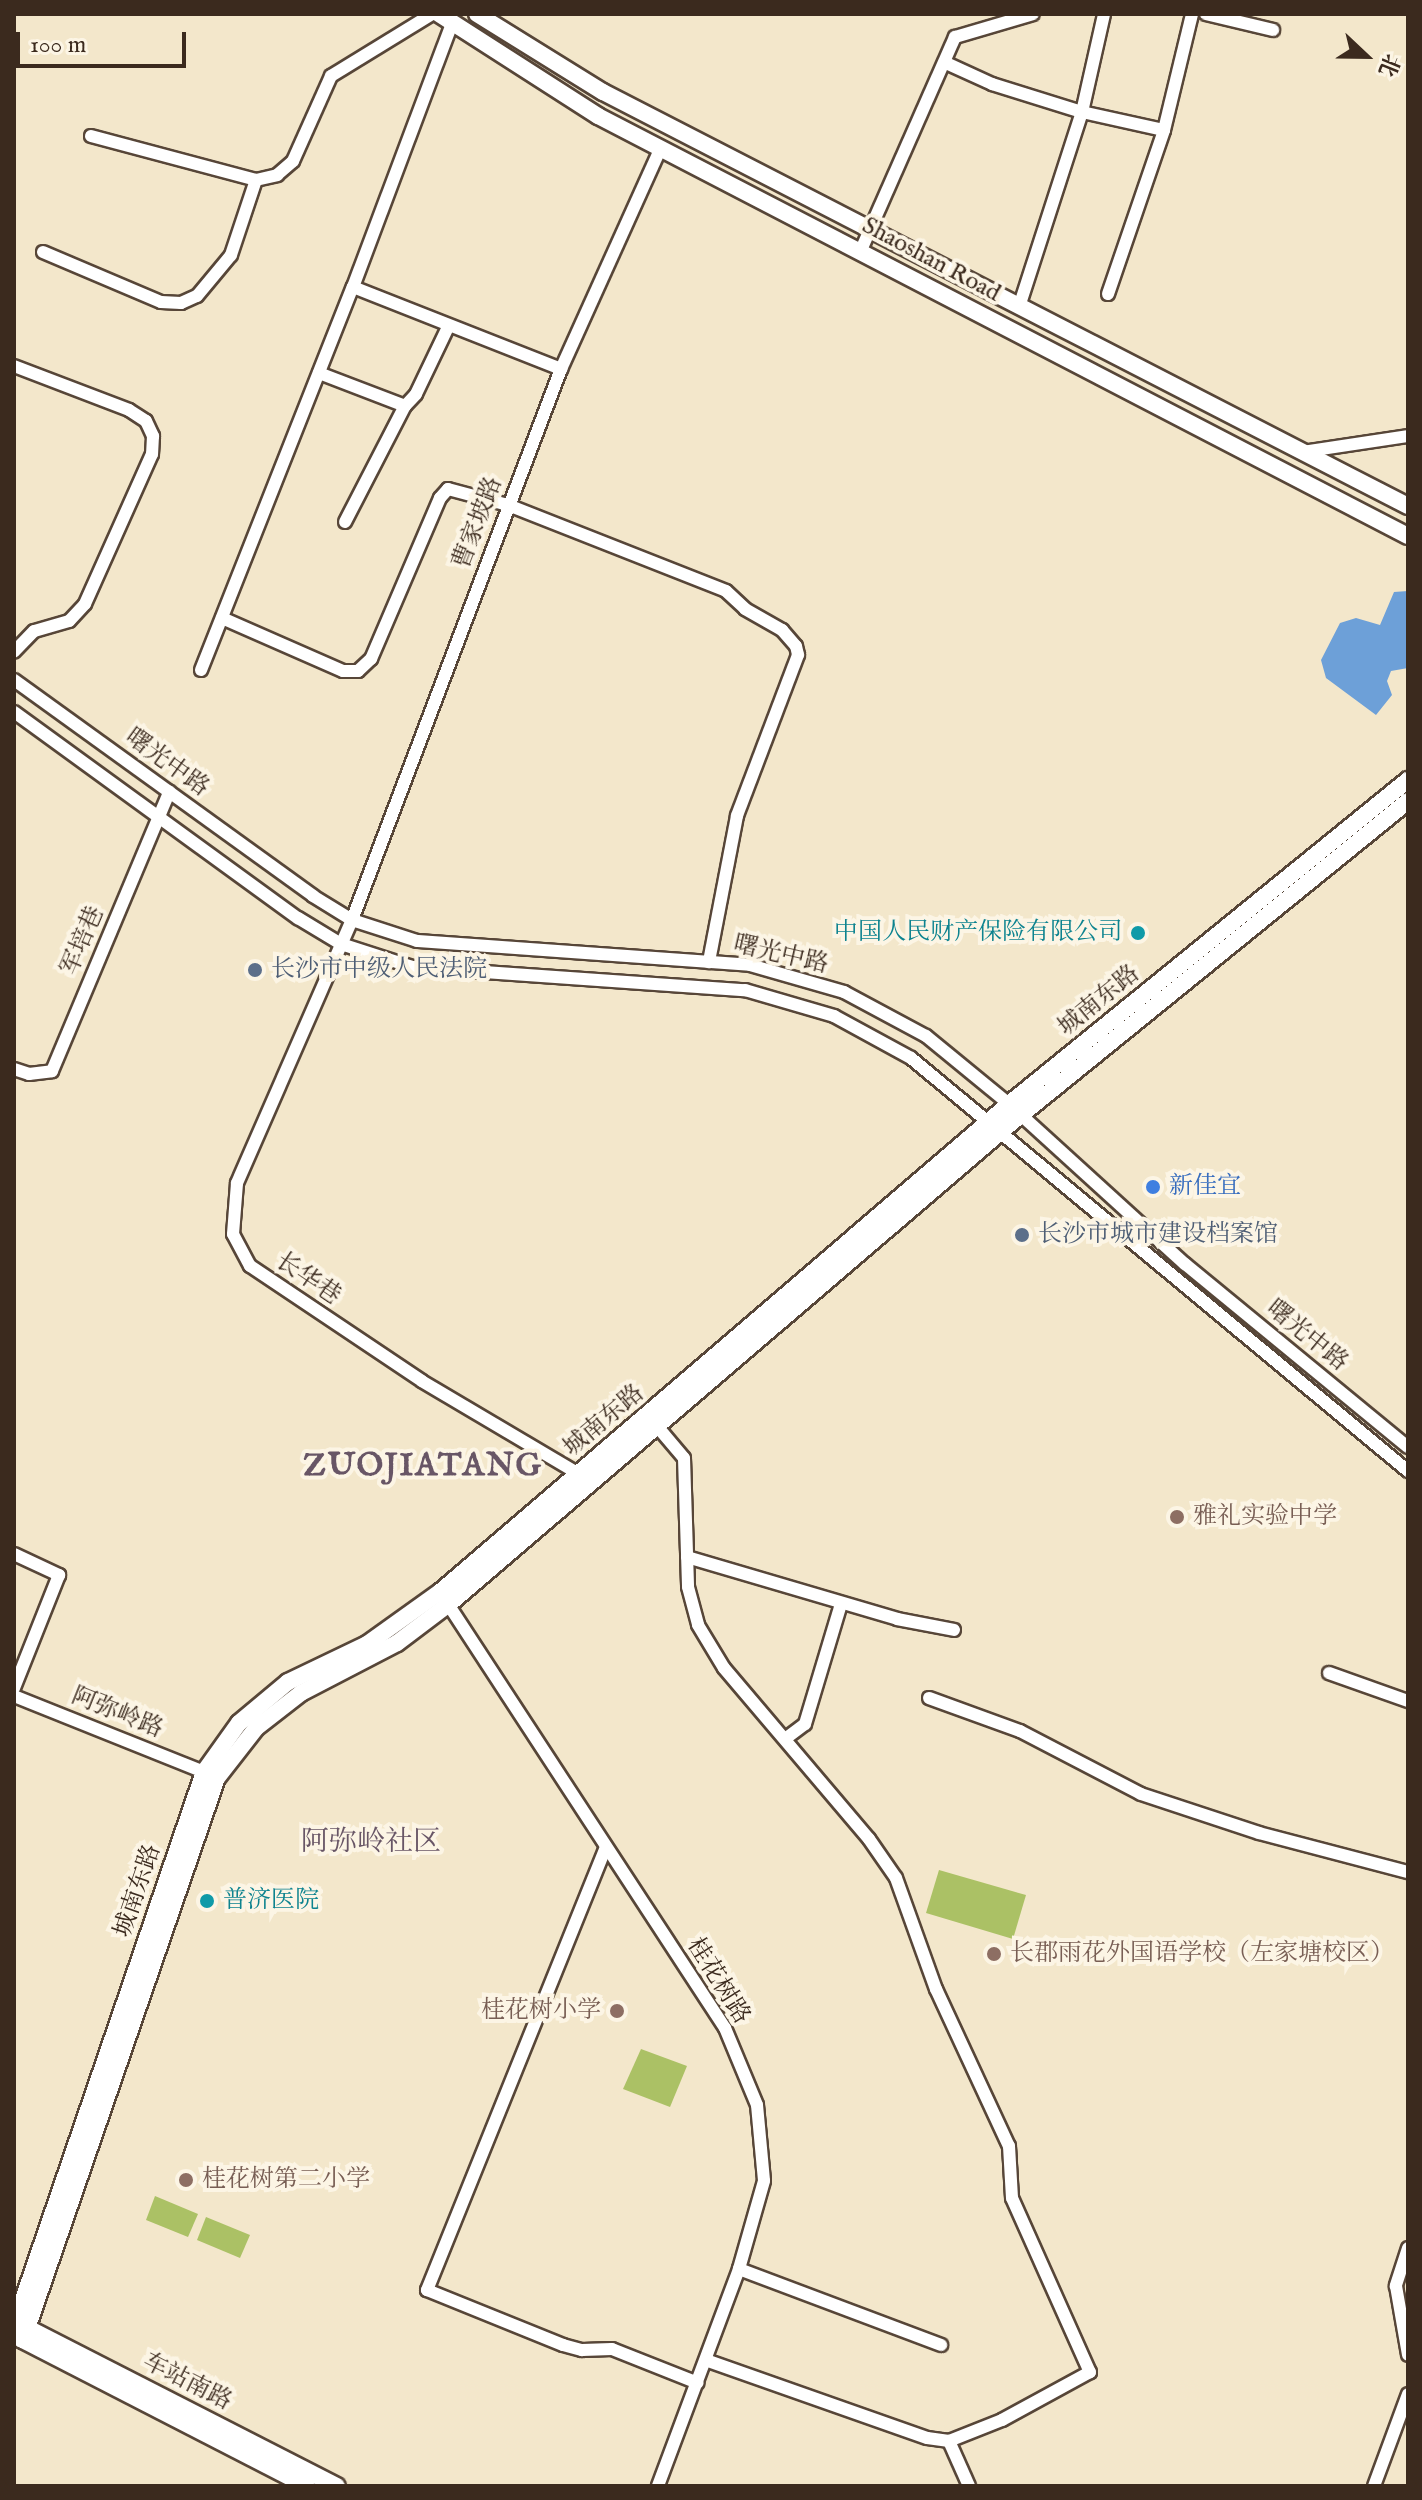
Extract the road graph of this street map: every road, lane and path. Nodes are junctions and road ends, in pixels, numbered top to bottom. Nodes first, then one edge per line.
1 (432, 14) edge
2 (477, 14) edge
3 (1033, 14) edge
4 (1104, 14) edge
5 (1192, 14) edge
6 (1206, 14) edge
7 (446, 18) edge
8 (1273, 30) dead end
9 (946, 63) junction
10 (1082, 112) junction
11 (1164, 130) junction
12 (91, 136) dead end
13 (661, 148) junction
14 (256, 180) junction
15 (872, 230) junction
16 (861, 250) junction
17 (43, 252) dead end
18 (353, 287) junction
19 (1108, 294) dead end
20 (1019, 307) junction
21 (449, 325) junction
22 (14, 366) edge
23 (561, 369) junction
24 (319, 373) junction
25 (405, 406) junction
26 (1408, 436) edge
27 (1302, 452) junction
28 (508, 505) junction
29 (1408, 506) edge
30 (345, 522) dead end
31 (1408, 536) edge
32 (222, 618) junction
33 (14, 652) edge
34 (201, 670) dead end
35 (14, 680) edge
36 (14, 712) edge
37 (1408, 780) edge
38 (169, 792) junction
39 (1408, 801) edge
40 (159, 816) junction
41 (352, 920) junction
42 (341, 944) junction
43 (709, 962) junction
44 (14, 1069) edge
45 (1015, 1109) junction
46 (996, 1126) junction
47 (656, 1425) junction
48 (1408, 1447) edge
49 (1408, 1471) edge
50 (579, 1474) junction
51 (14, 1554) edge
52 (687, 1557) junction
53 (444, 1598) junction
54 (841, 1604) junction
55 (954, 1630) dead end
56 (1329, 1673) dead end
57 (14, 1688) edge
58 (14, 1696) edge
59 (929, 1698) dead end
60 (1408, 1701) edge
61 (785, 1739) junction
62 (204, 1772) junction
63 (606, 1847) junction
64 (1408, 1872) edge
65 (1408, 2248) edge
66 (739, 2269) junction
67 (18, 2328) edge
68 (941, 2345) dead end
69 (1408, 2355) edge
70 (706, 2360) junction
71 (698, 2383) junction
72 (1408, 2394) edge
73 (949, 2441) junction
74 (307, 2486) edge
75 (337, 2486) edge
76 (658, 2486) edge
77 (969, 2486) edge
78 (1374, 2486) edge

1 - 14 street
2 - 15 main road, Shaoshan Road
3 - 9 street
4 - 10 street
5 - 11 street
6 - 8 street
7 - 13 main road, Shaoshan Road
7 - 18 street
9 - 10 street
9 - 15 street
10 - 11 street
10 - 20 street
11 - 19 street
12 - 14 street
13 - 16 main road, Shaoshan Road
13 - 23 street, 曹家坡路
14 - 17 street
15 - 16 street
15 - 20 main road, Shaoshan Road
16 - 31 main road, Shaoshan Road
18 - 21 street
18 - 24 street
20 - 27 main road, Shaoshan Road
21 - 23 street
21 - 25 street
22 - 33 street
23 - 28 street, 曹家坡路
24 - 25 street
24 - 32 street
25 - 30 street
26 - 27 street
27 - 29 main road, Shaoshan Road
28 - 32 street
28 - 41 street, 曹家坡路
28 - 43 street
32 - 34 street
35 - 38 street, 曙光中路
36 - 40 street, 曙光中路
37 - 45 main road, 城南东路
38 - 40 street, 军培巷
38 - 41 street, 曙光中路
39 - 45 main road, 城南东路
40 - 42 street, 曙光中路
40 - 44 street, 军培巷
41 - 42 street, 长华巷
41 - 43 street, 曙光中路
42 - 46 street, 曙光中路
42 - 50 street, 长华巷
43 - 45 street, 曙光中路
45 - 46 main road, 城南东路
45 - 48 street, 曙光中路
46 - 47 main road, 城南东路
46 - 49 street, 曙光中路
46 - 50 main road, 城南东路
47 - 52 street
47 - 53 main road, 城南东路
50 - 53 main road, 城南东路
51 - 57 street
52 - 54 street
52 - 61 street
53 - 62 main road, 城南东路
53 - 63 street, 桂花树路
53 - 67 main road, 城南东路
54 - 55 street
54 - 61 street
56 - 60 street
58 - 62 street, 阿弥岭路
59 - 64 street
61 - 73 street
62 - 67 main road, 城南东路
63 - 66 street, 桂花树路
63 - 71 street
65 - 69 street
66 - 68 street
66 - 70 street, 桂花树路
67 - 74 main road, 车站南路
67 - 75 main road, 车站南路
70 - 71 street, 桂花树路
70 - 73 street
71 - 76 street, 桂花树路
72 - 78 street
73 - 77 street

